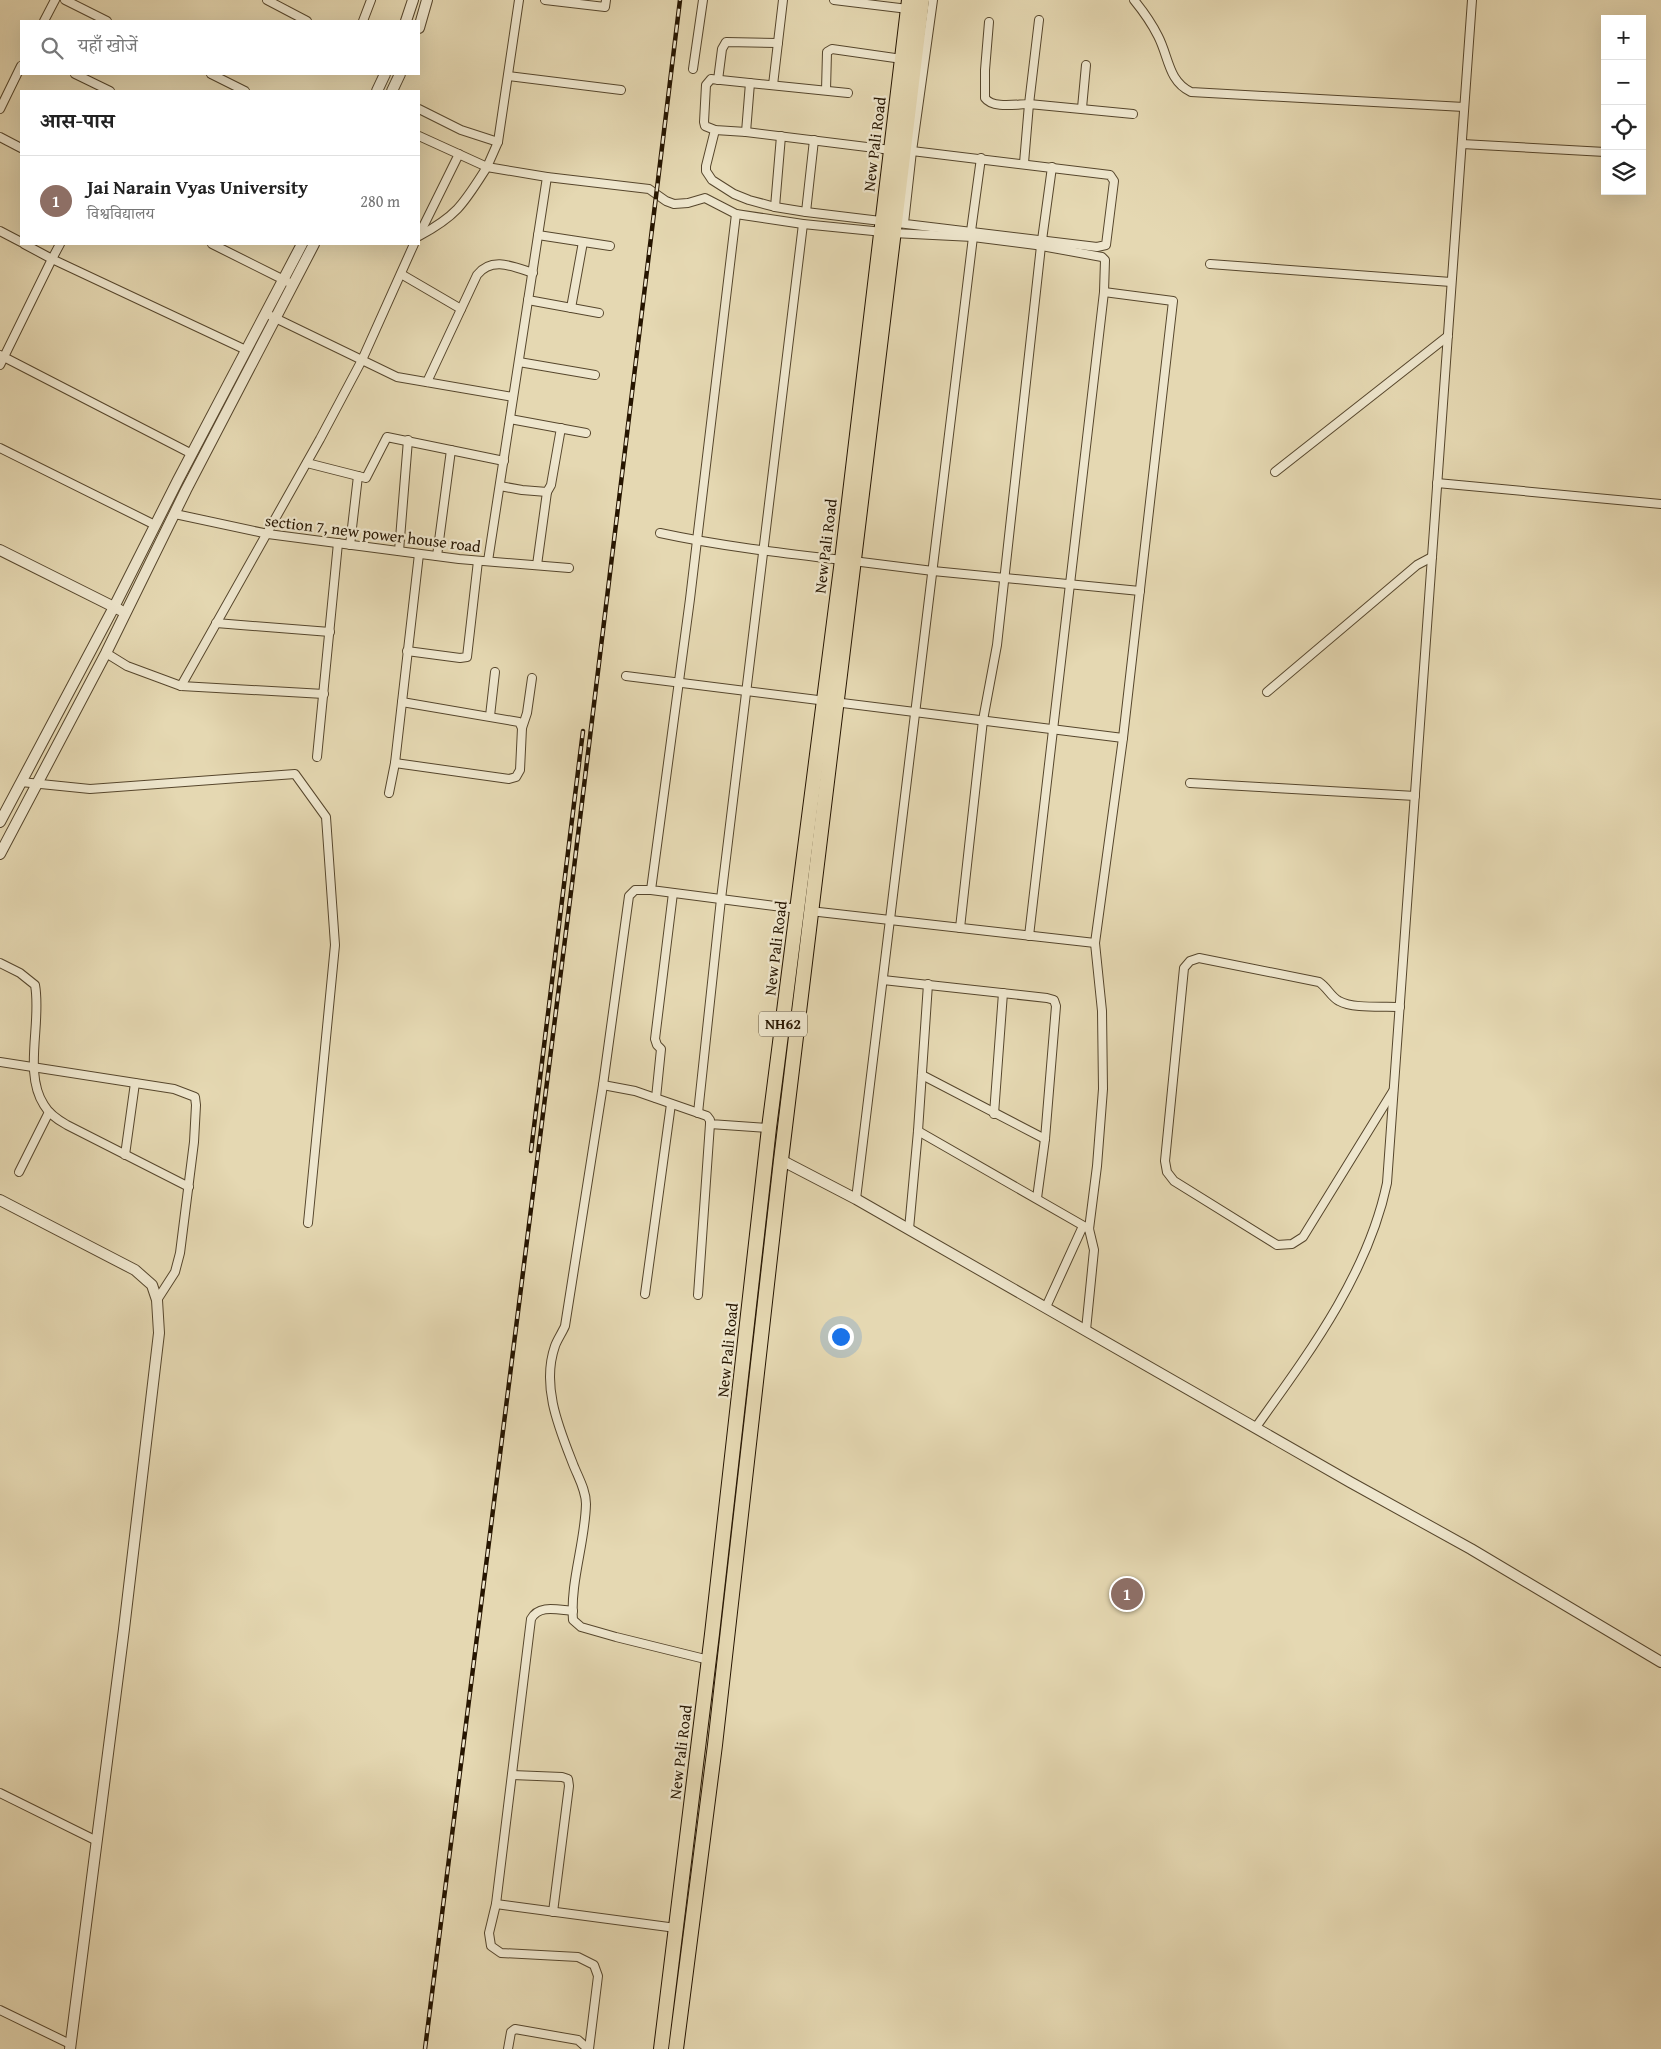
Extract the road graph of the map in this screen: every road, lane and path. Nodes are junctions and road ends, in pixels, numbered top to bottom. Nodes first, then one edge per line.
1 (56, 0) edge
2 (65, 0) edge
3 (267, 0) edge
4 (371, 0) edge
5 (427, 0) edge
6 (519, 0) edge
7 (545, 0) edge
8 (606, 0) edge
9 (703, 0) edge
10 (783, 0) edge
11 (834, 0) edge
12 (922, 0) edge
13 (933, 0) edge
14 (1134, 0) edge
15 (1472, 0) edge
16 (410, 1) edge
17 (908, 4) edge
18 (45, 20) edge
19 (106, 20) edge
20 (305, 20) edge
21 (363, 20) edge
22 (406, 20) edge
23 (1039, 20) dead end
24 (990, 22) dead end
25 (420, 24) edge
26 (778, 43) junction
27 (902, 60) junction
28 (1086, 65) dead end
29 (20, 68) edge
30 (693, 69) dead end
31 (76, 75) edge
32 (213, 75) edge
33 (385, 75) edge
34 (400, 75) edge
35 (508, 76) junction
36 (718, 80) junction
37 (750, 83) junction
38 (773, 85) junction
39 (108, 90) edge
40 (244, 90) edge
41 (381, 90) edge
42 (392, 90) edge
43 (621, 90) dead end
44 (826, 90) junction
45 (848, 93) dead end
46 (1029, 104) junction
47 (1464, 107) junction
48 (1082, 108) junction
49 (0, 109) edge
50 (420, 109) edge
51 (1133, 114) dead end
52 (715, 130) junction
53 (746, 132) junction
54 (420, 136) edge
55 (781, 136) junction
56 (0, 137) edge
57 (814, 140) junction
58 (498, 142) junction
59 (1462, 144) junction
60 (20, 147) edge
61 (890, 150) junction
62 (912, 151) junction
63 (1601, 152) edge
64 (459, 154) junction
65 (981, 158) junction
66 (1024, 163) junction
67 (487, 167) junction
68 (1052, 167) junction
69 (547, 177) junction
70 (775, 207) junction
71 (806, 212) junction
72 (736, 214) junction
73 (804, 224) junction
74 (891, 226) junction
75 (0, 231) edge
76 (420, 234) edge
77 (972, 234) junction
78 (420, 235) edge
79 (538, 235) junction
80 (20, 241) edge
81 (583, 242) junction
82 (1041, 243) junction
83 (27, 245) edge
84 (59, 245) edge
85 (214, 245) edge
86 (302, 245) edge
87 (313, 245) edge
88 (414, 245) edge
89 (610, 246) dead end
90 (52, 259) junction
91 (1210, 264) dead end
92 (533, 273) junction
93 (400, 274) junction
94 (288, 282) junction
95 (1451, 282) junction
96 (1104, 292) junction
97 (528, 300) junction
98 (571, 308) junction
99 (461, 309) junction
100 (266, 313) junction
101 (599, 313) dead end
102 (276, 319) junction
103 (1448, 336) junction
104 (246, 350) junction
105 (2, 356) edge
106 (362, 360) junction
107 (519, 362) junction
108 (0, 365) edge
109 (595, 375) dead end
110 (427, 382) junction
111 (513, 397) junction
112 (510, 419) junction
113 (561, 428) junction
114 (586, 432) dead end
115 (408, 440) junction
116 (0, 448) edge
117 (452, 450) junction
118 (192, 454) junction
119 (504, 461) junction
120 (307, 463) junction
121 (1275, 472) dead end
122 (358, 476) junction
123 (1437, 483) junction
124 (500, 486) junction
125 (547, 492) junction
126 (1661, 504) edge
127 (175, 514) junction
128 (156, 525) junction
129 (660, 532) dead end
130 (268, 534) junction
131 (697, 541) junction
132 (338, 543) junction
133 (350, 545) junction
134 (0, 550) edge
135 (399, 551) junction
136 (764, 551) junction
137 (420, 554) junction
138 (437, 556) junction
139 (1432, 558) junction
140 (478, 561) junction
141 (488, 561) junction
142 (847, 561) junction
143 (537, 565) junction
144 (570, 568) dead end
145 (932, 571) junction
146 (1005, 577) junction
147 (1069, 585) junction
148 (1140, 591) junction
149 (114, 607) junction
150 (126, 613) junction
151 (216, 623) junction
152 (330, 632) junction
153 (407, 651) junction
154 (106, 653) junction
155 (496, 672) dead end
156 (626, 676) dead end
157 (532, 678) dead end
158 (679, 682) junction
159 (181, 686) junction
160 (747, 692) junction
161 (1267, 692) dead end
162 (324, 694) junction
163 (829, 700) junction
164 (402, 702) junction
165 (916, 711) junction
166 (490, 716) junction
167 (983, 720) junction
168 (522, 728) junction
169 (1054, 730) junction
170 (1123, 738) junction
171 (317, 757) dead end
172 (395, 763) junction
173 (21, 782) junction
174 (1190, 783) dead end
175 (37, 784) junction
176 (389, 793) dead end
177 (1415, 796) junction
178 (0, 822) edge
179 (0, 854) edge
180 (651, 890) junction
181 (673, 893) junction
182 (721, 899) junction
183 (804, 910) junction
184 (890, 920) junction
185 (960, 928) junction
186 (1029, 936) junction
187 (1095, 943) junction
188 (0, 963) edge
189 (883, 980) junction
190 (928, 984) junction
191 (1002, 994) junction
192 (1400, 1007) junction
193 (0, 1062) edge
194 (33, 1067) junction
195 (922, 1075) junction
196 (135, 1083) junction
197 (603, 1085) junction
198 (1394, 1090) junction
199 (656, 1098) junction
200 (671, 1104) junction
201 (50, 1112) junction
202 (698, 1113) junction
203 (994, 1114) junction
204 (710, 1124) junction
205 (769, 1128) junction
206 (918, 1131) junction
207 (1045, 1139) junction
208 (125, 1155) junction
209 (781, 1160) junction
210 (19, 1172) dead end
211 (188, 1187) junction
212 (1037, 1198) junction
213 (856, 1199) junction
214 (0, 1200) edge
215 (308, 1224) dead end
216 (1086, 1228) junction
217 (909, 1229) junction
218 (646, 1294) dead end
219 (698, 1295) dead end
220 (157, 1300) junction
221 (1046, 1308) junction
222 (1086, 1330) junction
223 (1256, 1427) junction
224 (573, 1611) junction
225 (709, 1660) junction
226 (1661, 1662) edge
227 (512, 1775) junction
228 (0, 1793) edge
229 (97, 1841) junction
230 (496, 1904) junction
231 (553, 1912) junction
232 (676, 1928) junction
233 (0, 2010) edge
234 (70, 2047) edge
235 (508, 2049) edge
236 (588, 2049) edge
237 (661, 2049) edge
238 (676, 2049) edge

1 - 18 street
2 - 19 street
3 - 20 street
4 - 21 street
5 - 25 street
6 - 35 street
7 - 8 street
9 - 30 street
10 - 26 street
11 - 17 street
12 - 74 highway, New Pali Road / NH62
13 - 62 street
14 - 47 street
15 - 47 street
16 - 22 street
17 - 27 highway, New Pali Road / NH62
23 - 46 street
24 - 46 street
26 - 36 street
26 - 38 street
27 - 44 street
27 - 61 highway, New Pali Road / NH62
28 - 48 street
29 - 49 street
31 - 39 street
32 - 40 street
33 - 41 street
34 - 42 street
35 - 43 street
35 - 58 street
36 - 37 street
36 - 52 street
37 - 38 street
37 - 53 street
38 - 44 street
44 - 45 street
46 - 48 street
46 - 66 street
47 - 59 street
48 - 51 street
50 - 58 street
52 - 53 street
52 - 70 street
53 - 55 street
54 - 64 street
55 - 57 street
55 - 70 street
56 - 60 street
57 - 61 street
57 - 71 street
58 - 67 street
59 - 63 street
59 - 95 street
61 - 74 highway, New Pali Road / NH62
62 - 65 street
62 - 74 street
64 - 67 street
64 - 76 street
65 - 66 street
65 - 77 street
66 - 68 street
67 - 69 street
67 - 78 street
68 - 82 street
68 - 82 street
69 - 72 street
69 - 79 street
70 - 71 street
71 - 74 street
72 - 73 street
72 - 131 street
73 - 74 street
73 - 136 street
74 - 77 street
74 - 77 street
74 - 142 highway, New Pali Road / NH62
75 - 80 street
77 - 82 street
77 - 145 street
79 - 81 street
79 - 92 street
81 - 89 street
81 - 98 street
82 - 96 street
82 - 146 street
83 - 90 street
84 - 90 street
85 - 94 street
86 - 94 street
87 - 94 street
88 - 93 street
90 - 104 street
90 - 105 street
91 - 95 street
92 - 97 street
92 - 99 street
93 - 99 street
93 - 106 street
94 - 100 street
94 - 102 street
95 - 103 street
96 - 147 street
96 - 148 street
97 - 98 street
97 - 107 street
98 - 101 street
99 - 110 street
100 - 102 street
100 - 104 street
102 - 106 street
102 - 127 street
103 - 121 street
103 - 123 street
104 - 118 street
105 - 108 street
105 - 118 street
106 - 110 street
106 - 120 street
107 - 109 street
107 - 111 street
110 - 111 street
111 - 112 street
112 - 113 street
112 - 119 street
113 - 114 street
113 - 125 street
115 - 117 street
115 - 122 street
115 - 135 street
116 - 128 street
117 - 119 street
117 - 138 street
118 - 128 street
119 - 124 street
120 - 122 street
120 - 130 street
122 - 133 street
123 - 126 street
123 - 139 street
124 - 125 street
124 - 141 street
125 - 143 street
127 - 130 street, section 7, new power house road
127 - 150 street
128 - 149 street
129 - 131 street
130 - 132 street, section 7, new power house road
130 - 151 street
131 - 136 street
131 - 158 street
132 - 133 street, section 7, new power house road
132 - 152 street
133 - 135 street, section 7, new power house road
134 - 149 street
135 - 137 street, section 7, new power house road
136 - 142 street
136 - 160 street
137 - 138 street, section 7, new power house road
137 - 153 street
138 - 140 street, section 7, new power house road
139 - 161 street
139 - 177 street
140 - 141 street, section 7, new power house road
140 - 153 street
141 - 143 street, section 7, new power house road
142 - 145 street
142 - 163 highway, New Pali Road / NH62
143 - 144 street, section 7, new power house road
145 - 146 street
145 - 165 street
146 - 147 street
146 - 167 street
147 - 148 street
147 - 169 street
148 - 170 street
149 - 150 street
149 - 173 street
150 - 154 street
151 - 152 street
151 - 159 street
152 - 162 street
153 - 164 street
154 - 159 street
154 - 175 street
155 - 166 street
156 - 158 street
157 - 168 street
158 - 160 street
158 - 180 street
159 - 162 street
160 - 163 street
160 - 182 street
162 - 171 street
163 - 165 street
163 - 183 highway, New Pali Road / NH62
164 - 166 street
164 - 172 street
165 - 167 street
165 - 184 street
166 - 168 street
167 - 169 street
167 - 185 street
168 - 172 street
169 - 170 street
169 - 186 street
170 - 187 street
172 - 176 street
173 - 175 street
173 - 178 street
174 - 177 street
175 - 179 street
175 - 215 street
177 - 192 street
180 - 181 street
180 - 197 street
181 - 182 street
181 - 199 street
182 - 183 street
182 - 202 street
183 - 184 street
183 - 205 highway, New Pali Road / NH62
183 - 209 highway, New Pali Road / NH62
184 - 185 street
184 - 189 street
185 - 186 street
186 - 187 street
187 - 216 street
188 - 194 street
189 - 190 street
189 - 213 street
190 - 191 street
190 - 195 street
191 - 203 street
191 - 207 street
192 - 198 street
192 - 198 street
193 - 194 street
194 - 196 street
194 - 201 street
195 - 203 street
195 - 206 street
196 - 208 street
196 - 211 street
197 - 199 street
197 - 224 street
198 - 223 street
199 - 200 street
200 - 202 street
200 - 218 street
201 - 208 street
201 - 210 street
202 - 204 street
203 - 207 street
204 - 205 street
204 - 219 street
205 - 225 highway, New Pali Road / NH62
206 - 212 street
206 - 217 street
207 - 212 street
208 - 211 street
209 - 213 street
209 - 238 highway, New Pali Road / NH62
211 - 220 street
212 - 216 street
213 - 217 street
214 - 220 street
216 - 221 street
216 - 222 street
217 - 221 street
220 - 229 street
221 - 222 street
222 - 223 street
223 - 226 street
224 - 225 street
224 - 227 street
225 - 232 highway, New Pali Road / NH62
227 - 230 street
227 - 231 street
228 - 229 street
229 - 234 street
230 - 231 street
230 - 236 street
231 - 232 street
232 - 237 highway, New Pali Road / NH62
233 - 234 street
235 - 236 street

